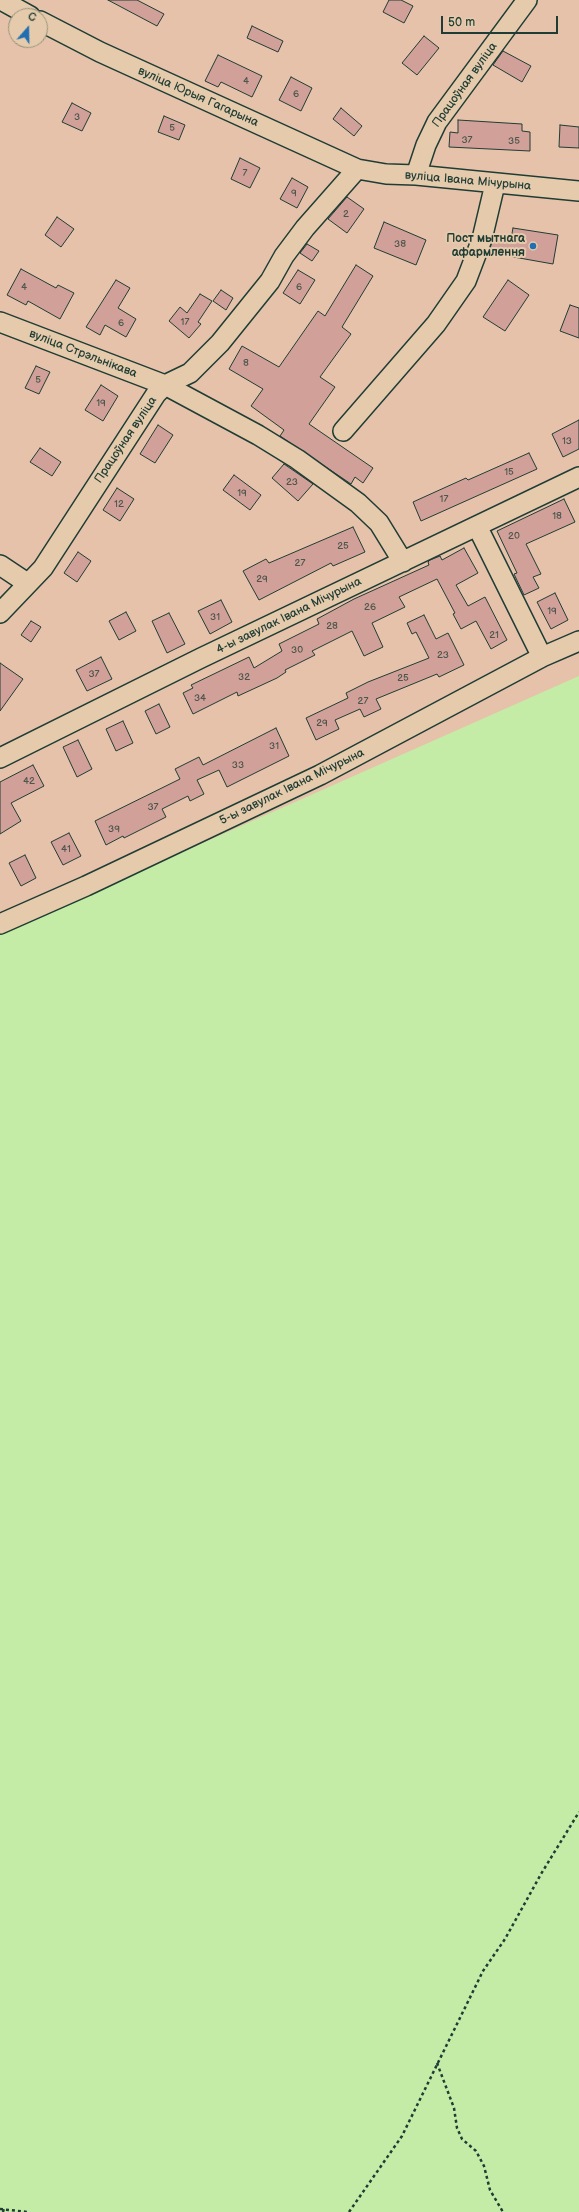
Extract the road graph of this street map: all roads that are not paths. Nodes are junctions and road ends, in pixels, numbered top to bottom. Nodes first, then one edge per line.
1 (0, 0) edge
2 (527, 0) edge
3 (15, 8) edge
4 (48, 25) edge
5 (358, 169) junction
6 (416, 175) junction
7 (495, 184) junction
8 (579, 191) edge
9 (0, 322) edge
10 (165, 385) junction
11 (344, 431) dead end
12 (579, 477) edge
13 (477, 526) junction
14 (402, 562) junction
15 (0, 565) edge
16 (27, 584) junction
17 (0, 613) edge
18 (579, 641) edge
19 (542, 657) junction
20 (0, 758) edge
21 (0, 924) edge

1 - 3 street
2 - 6 street, Працоўная вуліца
4 - 5 street, вуліца Юрыя Гагарына
5 - 6 street, вуліца Івана Мічурына
5 - 10 street, Працоўная вуліца
6 - 7 street, вуліца Івана Мічурына
7 - 8 street, вуліца Івана Мічурына
7 - 11 street
9 - 10 street, вуліца Стрэльнікава
10 - 14 street, вуліца Стрэльнікава
10 - 16 street, Працоўная вуліца
12 - 13 street, 4-ы завулак Івана Мічурына
13 - 14 street, 4-ы завулак Івана Мічурына
13 - 19 street
14 - 20 street, 4-ы завулак Івана Мічурына
15 - 16 street
16 - 17 street, Працоўная вуліца
18 - 19 street, 5-ы завулак Івана Мічурына
19 - 21 street, 5-ы завулак Івана Мічурына

